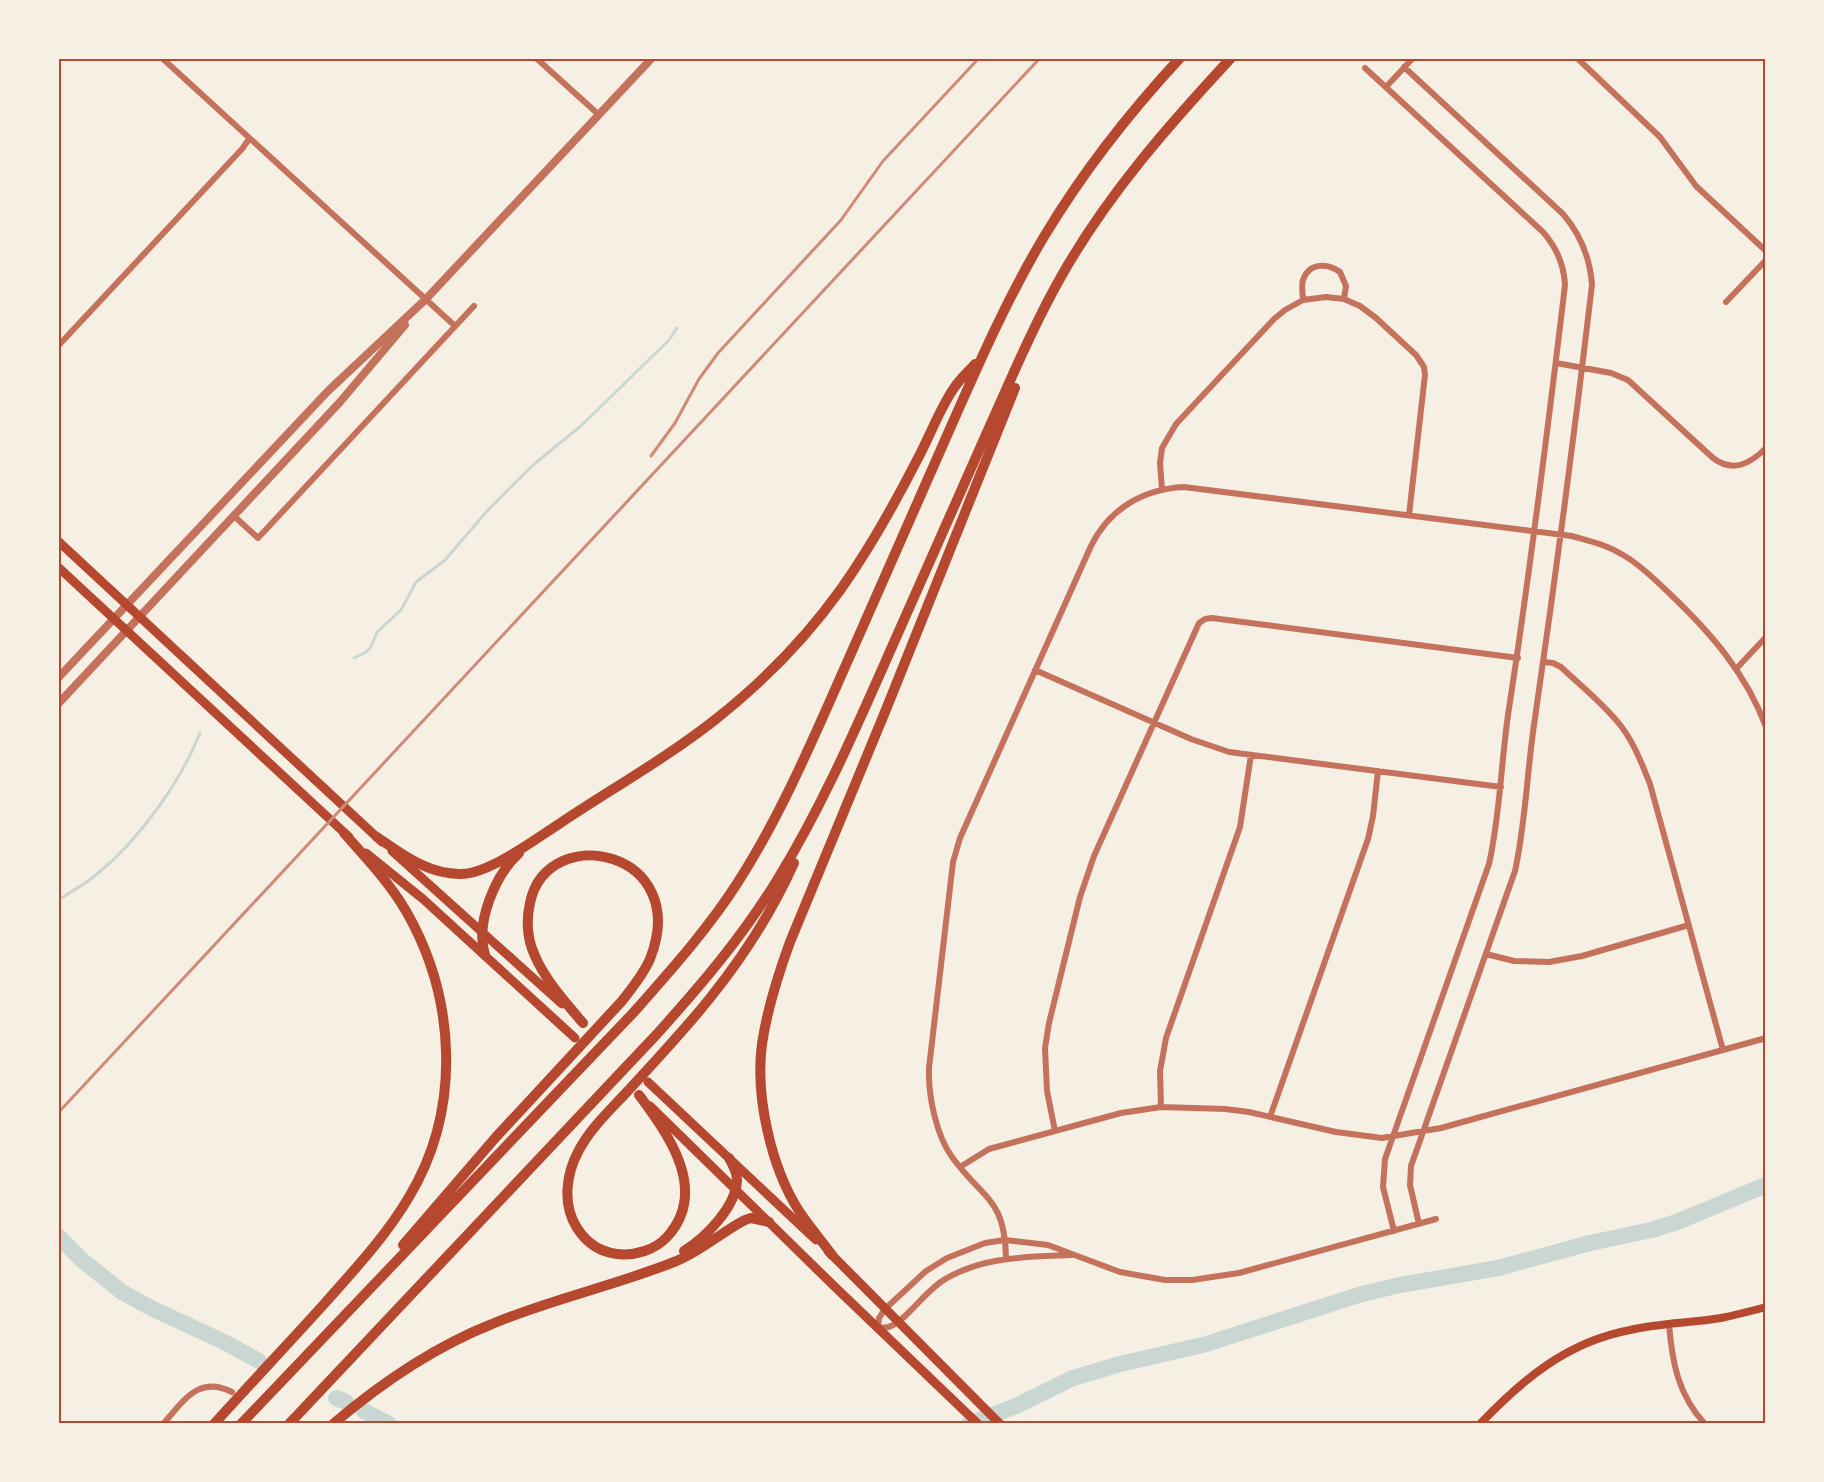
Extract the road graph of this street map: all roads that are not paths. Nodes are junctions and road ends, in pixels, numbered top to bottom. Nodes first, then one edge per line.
1 (162, 58) edge
2 (536, 58) edge
3 (652, 58) edge
4 (1180, 58) edge
5 (1231, 58) edge
6 (1413, 58) edge
7 (1577, 58) edge
8 (1404, 67) junction
9 (1365, 68) dead end
10 (1386, 87) junction
11 (598, 114) junction
12 (249, 139) junction
13 (1766, 251) edge
14 (1766, 260) edge
15 (1053, 292) junction
16 (1344, 298) junction
17 (426, 299) junction
18 (1303, 300) junction
19 (1726, 302) dead end
20 (474, 306) dead end
21 (455, 326) junction
22 (58, 346) edge
23 (983, 355) junction
24 (1556, 363) junction
25 (1582, 367) junction
26 (1766, 448) edge
27 (1162, 490) junction
28 (1409, 515) junction
29 (234, 516) junction
30 (1534, 531) junction
31 (1561, 535) junction
32 (58, 541) edge
33 (58, 567) edge
34 (127, 605) junction
35 (140, 617) junction
36 (114, 619) junction
37 (127, 632) junction
38 (1766, 637) edge
39 (1518, 658) junction
40 (1544, 662) junction
41 (1736, 669) junction
42 (1035, 670) junction
43 (58, 678) edge
44 (58, 704) edge
45 (1153, 722) junction
46 (1766, 727) edge
47 (1251, 755) junction
48 (1378, 771) junction
49 (1501, 787) junction
50 (821, 803) junction
51 (344, 833) junction
52 (540, 836) junction
53 (377, 837) junction
54 (1689, 925) junction
55 (481, 931) junction
56 (1486, 954) junction
57 (485, 955) junction
58 (585, 1024) joint
59 (576, 1038) dead end
60 (1766, 1038) edge
61 (1723, 1050) junction
62 (648, 1082) dead end
63 (638, 1094) joint
64 (1161, 1107) junction
65 (1270, 1117) junction
66 (1055, 1131) junction
67 (1423, 1131) junction
68 (1393, 1136) junction
69 (729, 1158) junction
70 (960, 1167) junction
71 (735, 1189) junction
72 (1436, 1219) dead end
73 (769, 1222) junction
74 (1419, 1224) junction
75 (1394, 1231) junction
76 (1005, 1240) junction
77 (832, 1255) junction
78 (1072, 1255) junction
79 (1005, 1259) junction
80 (656, 1269) junction
81 (1766, 1307) edge
82 (885, 1309) junction
83 (341, 1318) junction
84 (898, 1321) junction
85 (1669, 1324) junction
86 (878, 1328) junction
87 (230, 1391) dead end
88 (242, 1422) edge
89 (163, 1424) edge
90 (214, 1424) edge
91 (289, 1424) edge
92 (333, 1424) edge
93 (978, 1424) edge
94 (1000, 1424) edge
95 (1480, 1424) edge
96 (1705, 1424) edge

1 - 12 street
2 - 11 street
3 - 11 street
4 - 23 highway
5 - 15 highway
6 - 8 street
7 - 13 street
8 - 10 street
8 - 25 street
9 - 10 street
10 - 24 street
11 - 17 street
12 - 17 street
12 - 22 street
14 - 19 street
15 - 50 highway
15 - 77 highway
16 - 18 street
16 - 18 street
16 - 28 street
17 - 21 street
17 - 29 street
17 - 34 street
18 - 27 street
20 - 21 street
21 - 29 street
23 - 52 highway
23 - 83 highway
24 - 25 street
24 - 30 street
25 - 26 street
25 - 31 street
27 - 28 street
27 - 42 street
28 - 30 street
29 - 35 street
30 - 31 street
30 - 39 street
31 - 40 street
31 - 41 street
32 - 34 main road
33 - 36 main road
34 - 35 main road
34 - 36 street
35 - 37 street
35 - 53 main road
36 - 37 main road
36 - 43 street
37 - 44 street
37 - 51 main road
38 - 41 street
39 - 45 street
39 - 49 street
40 - 54 street
40 - 56 street
41 - 46 street
42 - 45 street
42 - 70 street
45 - 47 street
45 - 66 street
47 - 48 street
47 - 64 street
48 - 49 street
48 - 65 street
49 - 68 street
50 - 63 highway
50 - 91 highway
51 - 57 main road
51 - 90 highway
52 - 53 highway
52 - 55 highway
53 - 55 main road
54 - 56 street
54 - 61 street
55 - 57 highway
55 - 58 main road
56 - 67 street
57 - 59 main road
58 - 83 highway
60 - 61 street
61 - 67 street
62 - 69 main road
63 - 71 main road
64 - 65 street
64 - 66 street
65 - 68 street
66 - 70 street
67 - 68 street
67 - 74 street
68 - 75 street
69 - 71 highway
69 - 77 main road
70 - 76 street
71 - 73 main road
71 - 80 highway
72 - 74 street
73 - 80 highway
73 - 86 main road
74 - 75 street
75 - 78 street
76 - 78 street
76 - 79 street
76 - 82 street
77 - 82 main road
78 - 79 street
79 - 84 street
80 - 92 highway
81 - 85 main road
82 - 84 main road
82 - 86 street
83 - 88 highway
84 - 86 street
84 - 94 main road
85 - 95 main road
85 - 96 street
86 - 93 main road
87 - 89 street

